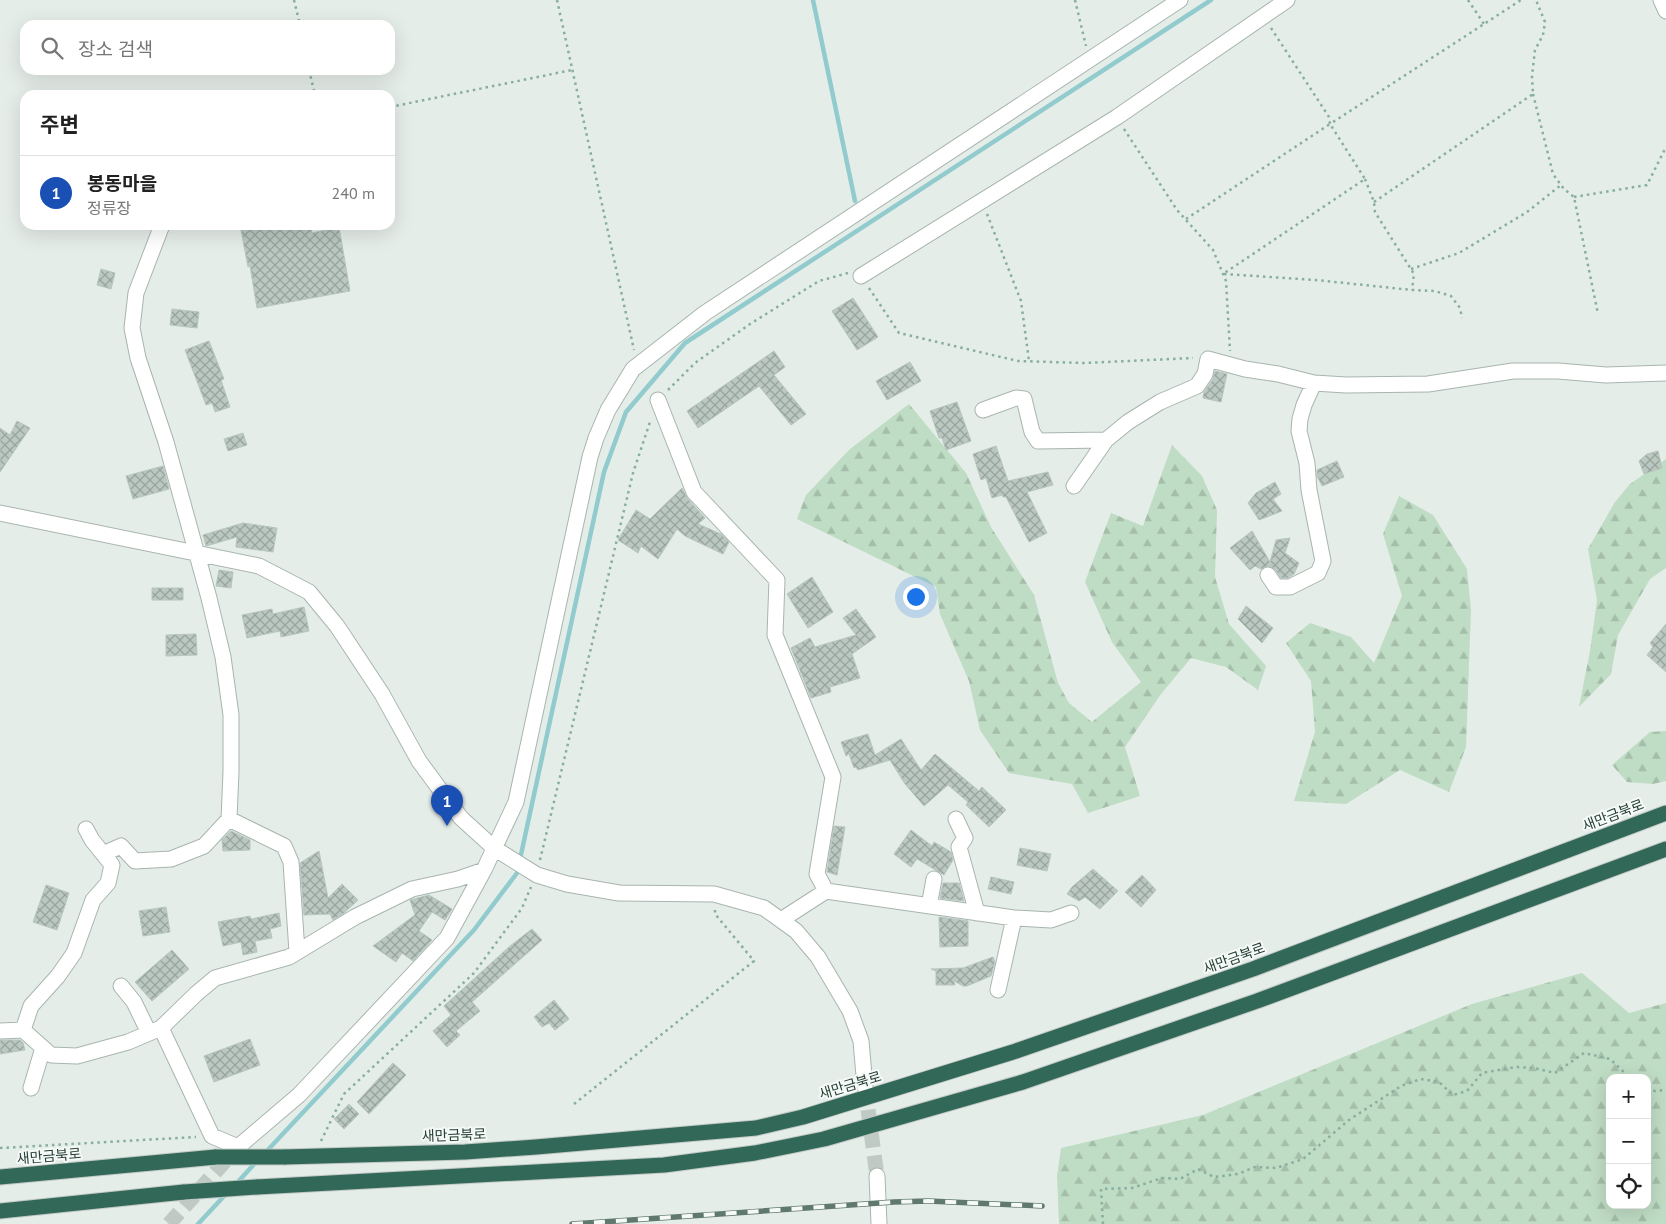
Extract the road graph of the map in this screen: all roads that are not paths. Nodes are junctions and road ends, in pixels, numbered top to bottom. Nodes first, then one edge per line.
1 (1180, 0) edge
2 (1287, 0) edge
3 (1661, 0) edge
4 (1666, 11) edge
5 (160, 230) edge
6 (861, 276) road end
7 (1666, 373) edge
8 (1314, 383) junction
9 (658, 400) road end
10 (983, 410) dead end
11 (1106, 440) junction
12 (1074, 486) dead end
13 (0, 513) edge
14 (196, 553) junction
15 (1268, 575) dead end
16 (1666, 813) edge
17 (229, 819) junction
18 (956, 819) dead end
19 (86, 829) dead end
20 (494, 848) junction
21 (1666, 849) edge
22 (103, 854) junction
23 (484, 870) junction
24 (934, 879) dead end
25 (826, 891) junction
26 (929, 906) junction
27 (978, 913) junction
28 (1071, 913) dead end
29 (1014, 918) junction
30 (781, 920) junction
31 (297, 952) junction
32 (121, 986) dead end
33 (998, 990) dead end
34 (23, 1030) junction
35 (155, 1030) junction
36 (0, 1031) edge
37 (43, 1048) junction
38 (865, 1087) tunnel mouth
39 (31, 1088) dead end
40 (877, 1176) tunnel mouth
41 (0, 1177) edge
42 (0, 1211) edge
43 (879, 1224) edge

1 - 20 street
2 - 6 street
3 - 4 street
5 - 14 street
7 - 8 street
8 - 11 street
8 - 15 street
9 - 25 street
10 - 11 street
11 - 12 street
13 - 14 street
14 - 17 street
14 - 20 street
16 - 41 highway, 새만금북로, bridge
17 - 22 street
17 - 31 street
18 - 27 street
19 - 22 street
20 - 23 street
20 - 30 street
21 - 42 highway, bridge
22 - 34 street
23 - 31 street
23 - 35 street
24 - 26 street
25 - 26 street
25 - 30 street
26 - 27 street
27 - 29 street
28 - 29 street
29 - 33 street
30 - 38 street
31 - 35 street
32 - 35 street
34 - 36 street
34 - 37 street
35 - 37 street
37 - 39 street
40 - 43 street

